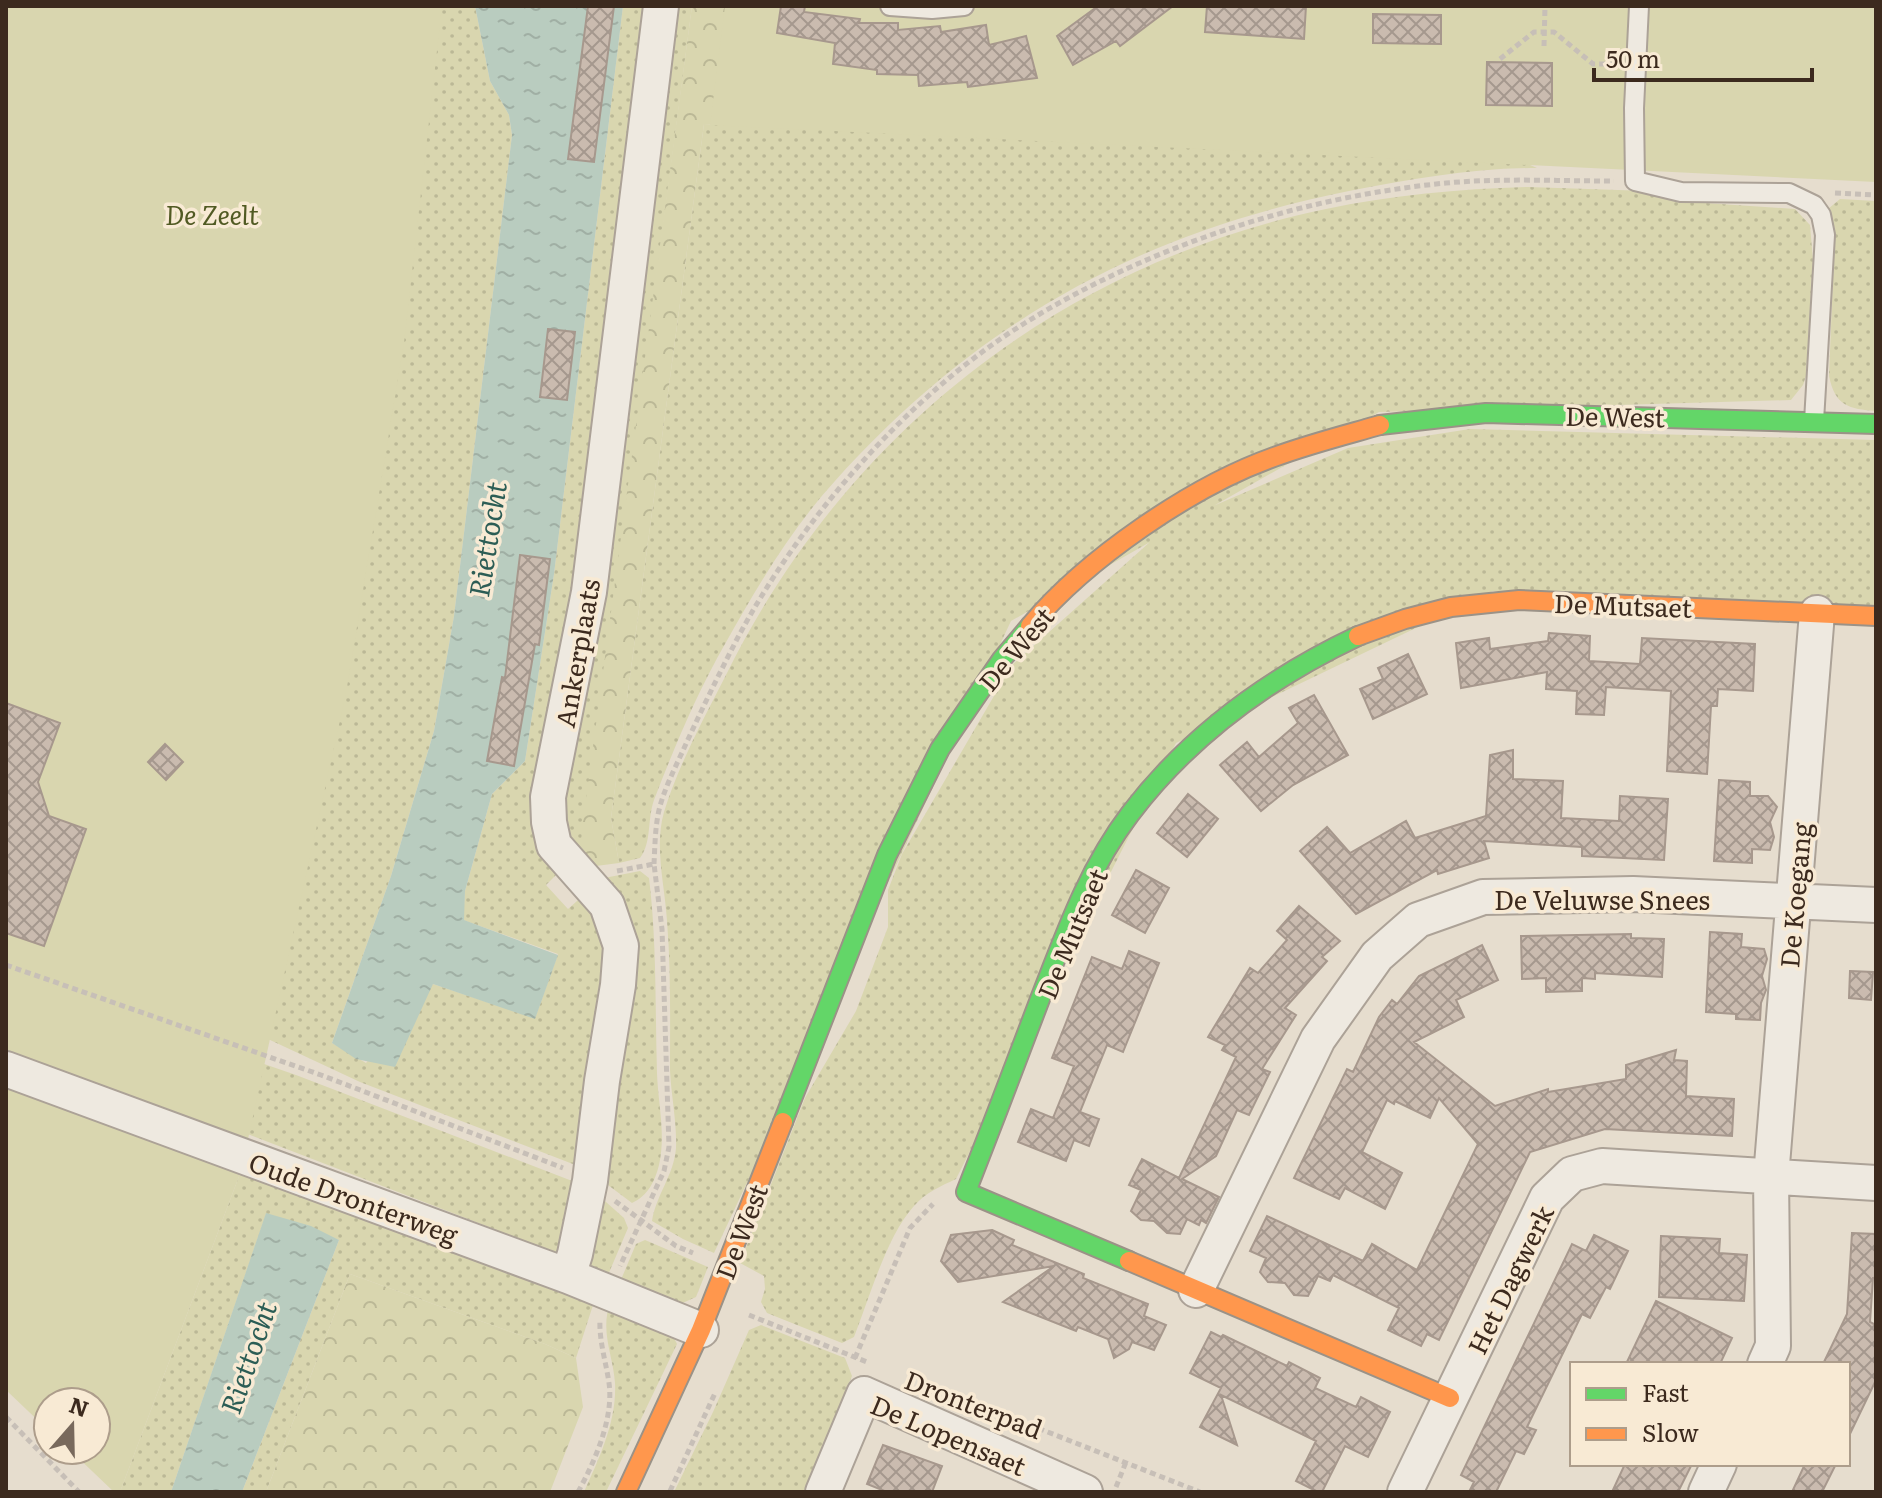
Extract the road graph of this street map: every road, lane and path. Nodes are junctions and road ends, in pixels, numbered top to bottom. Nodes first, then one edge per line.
1 (661, 6) edge
2 (890, 6) edge
3 (964, 6) edge
4 (1545, 6) edge
5 (1639, 6) edge
6 (1544, 32) junction
7 (1544, 46) dead end
8 (1500, 59) dead end
9 (1637, 65) junction
10 (1635, 181) junction
11 (1876, 195) edge
12 (1814, 205) junction
13 (1814, 421) junction
14 (1876, 424) edge
15 (1817, 613) junction
16 (1876, 616) edge
17 (654, 864) junction
18 (584, 877) junction
19 (1794, 901) junction
20 (1876, 905) edge
21 (6, 965) edge
22 (6, 1069) edge
23 (1771, 1177) junction
24 (590, 1181) junction
25 (1876, 1183) edge
26 (966, 1192) junction
27 (568, 1276) junction
28 (1196, 1290) junction
29 (608, 1291) junction
30 (749, 1315) dead end
31 (701, 1330) junction
32 (854, 1357) junction
33 (1766, 1362) edge
34 (866, 1378) junction
35 (926, 1384) dead end
36 (1450, 1398) junction
37 (6, 1417) edge
38 (1126, 1462) junction
39 (1718, 1466) edge
40 (79, 1492) edge
41 (578, 1492) edge
42 (626, 1492) edge
43 (823, 1492) edge
44 (1085, 1492) edge
45 (1113, 1492) edge
46 (1200, 1492) edge
47 (1405, 1492) edge
48 (1706, 1492) edge

1 - 18 street, Ankerplaats
2 - 3 lane
4 - 6 path
5 - 9 lane
6 - 7 path
6 - 8 path
6 - 9 path
9 - 10 lane
10 - 12 lane
10 - 17 path
11 - 12 path
12 - 13 lane
13 - 14 main road, De West
13 - 31 main road, De West
15 - 16 main road, De Mutsaet
15 - 19 street, De Koegang
15 - 26 main road, De Mutsaet
17 - 18 path
17 - 29 path
18 - 24 street, Ankerplaats
19 - 20 street
19 - 23 street, De Koegang
19 - 28 street, De Veluwse Snees
21 - 24 path
22 - 27 street, Oude Dronterweg
23 - 25 street, Het Dagwerk
23 - 33 street, De Koegang
23 - 36 street, Het Dagwerk
24 - 27 street, Ankerplaats
26 - 28 main road
26 - 32 path
27 - 29 street, Oude Dronterweg
28 - 36 main road
29 - 31 street, Oude Dronterweg
29 - 41 path
30 - 32 path
31 - 42 main road, De West
32 - 34 path
32 - 34 path
34 - 43 street, De Lopensaet
34 - 44 street, De Lopensaet
35 - 38 path, Dronterpad
36 - 47 street, Het Dagwerk
37 - 40 path
38 - 45 path
38 - 46 path, Dronterpad
39 - 48 street

